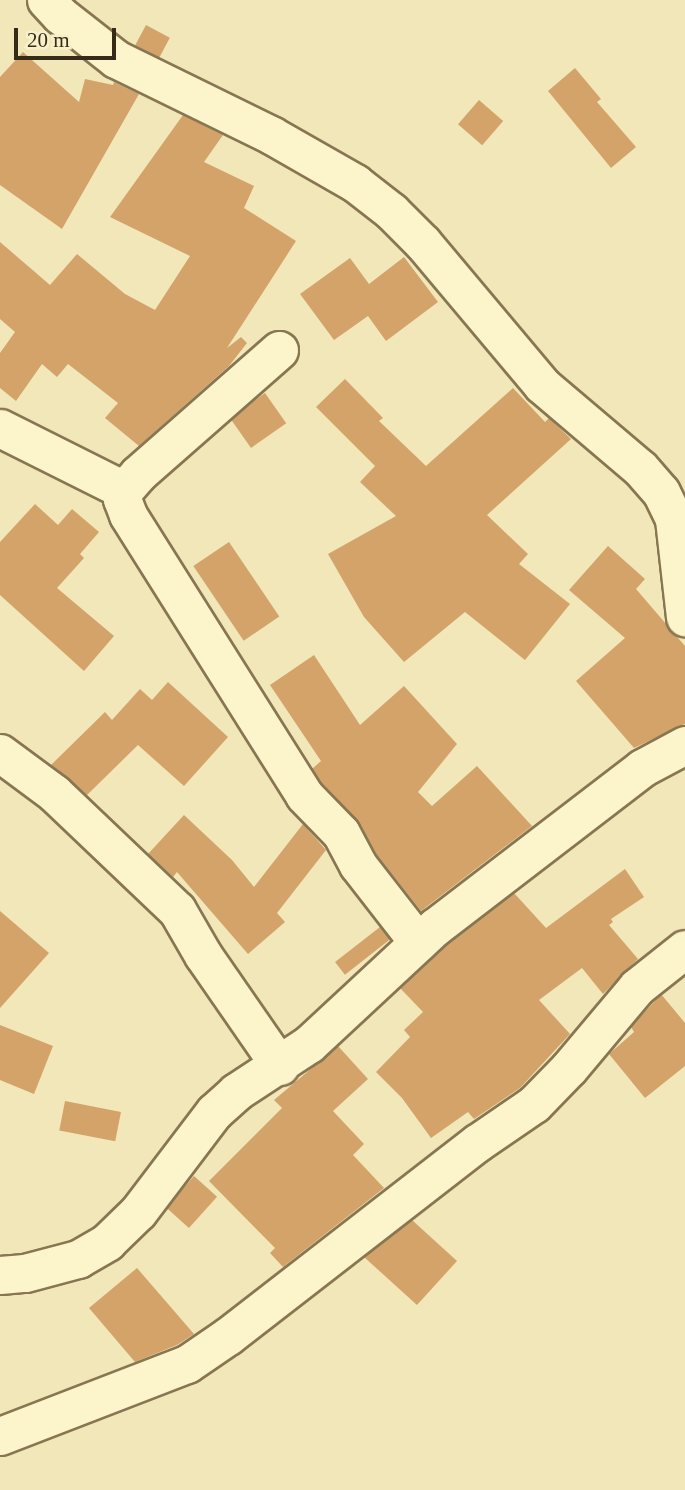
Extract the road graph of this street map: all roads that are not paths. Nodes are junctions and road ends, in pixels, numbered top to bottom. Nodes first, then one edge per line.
1 (46, 0) edge
2 (279, 349) dead end
3 (0, 428) edge
4 (124, 490) junction
5 (685, 617) edge
6 (685, 745) edge
7 (0, 753) edge
8 (418, 942) junction
9 (685, 949) edge
10 (280, 1066) junction
11 (0, 1275) edge
12 (0, 1436) edge

1 - 5 street
2 - 4 street
3 - 4 street
4 - 8 street
6 - 8 street
7 - 10 street
8 - 10 street
9 - 12 street
10 - 11 street

